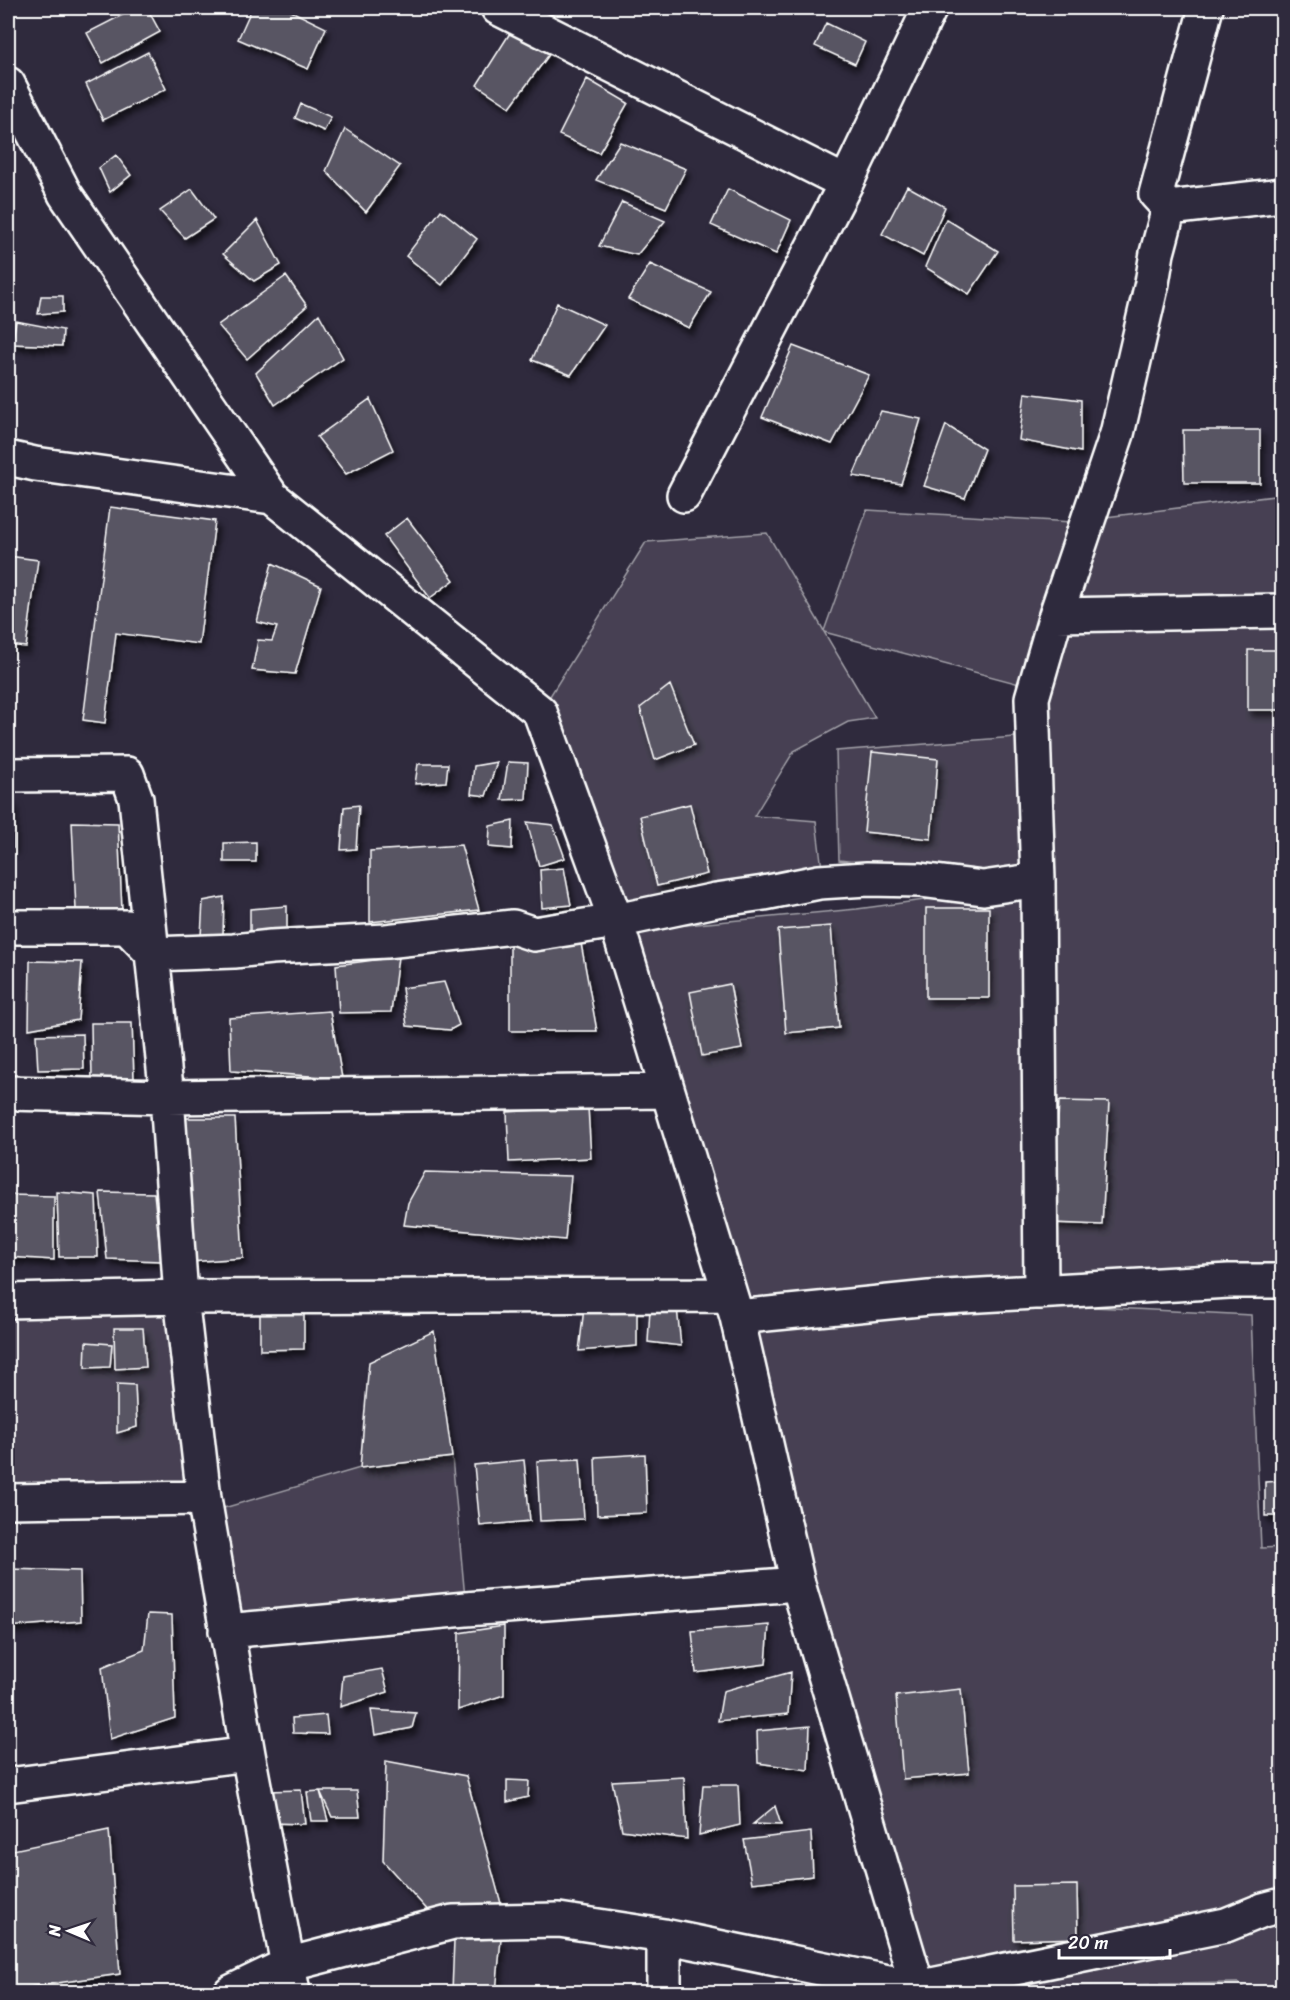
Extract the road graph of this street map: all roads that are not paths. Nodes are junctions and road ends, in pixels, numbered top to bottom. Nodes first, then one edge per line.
1 (498, 8) edge
2 (930, 8) edge
3 (1206, 8) edge
4 (8, 84) edge
5 (846, 183) junction
6 (1282, 195) edge
7 (1169, 208) junction
8 (8, 458) edge
9 (684, 495) dead end
10 (272, 496) junction
11 (1282, 611) edge
12 (1056, 615) junction
13 (8, 775) edge
14 (1038, 880) junction
15 (616, 921) junction
16 (8, 927) edge
17 (153, 954) junction
18 (667, 1091) junction
19 (8, 1093) edge
20 (167, 1098) junction
21 (1282, 1281) edge
22 (1041, 1292) junction
23 (181, 1298) junction
24 (8, 1301) edge
25 (733, 1306) junction
26 (204, 1498) junction
27 (8, 1501) edge
28 (798, 1584) junction
29 (226, 1631) junction
30 (248, 1754) junction
31 (8, 1785) edge
32 (1273, 1907) edge
33 (664, 1936) junction
34 (290, 1979) edge
35 (918, 1990) edge
36 (231, 1992) edge
37 (664, 1992) edge

1 - 5 street
2 - 5 street
3 - 7 street
4 - 10 street
5 - 9 street
6 - 7 street
7 - 12 street
8 - 10 street
10 - 15 street
11 - 12 street
12 - 14 street
13 - 17 street
14 - 15 street
14 - 22 street
15 - 17 street
15 - 18 street
16 - 17 street
17 - 20 street
18 - 20 street
18 - 25 street
19 - 20 street
20 - 23 street
21 - 22 street
22 - 25 street
23 - 24 street
23 - 25 street
23 - 26 street
25 - 28 street
26 - 27 street
26 - 29 street
28 - 29 street
28 - 35 street
29 - 30 street
30 - 31 street
30 - 34 street
32 - 35 street
33 - 34 street
33 - 35 street
33 - 37 street
34 - 36 street

